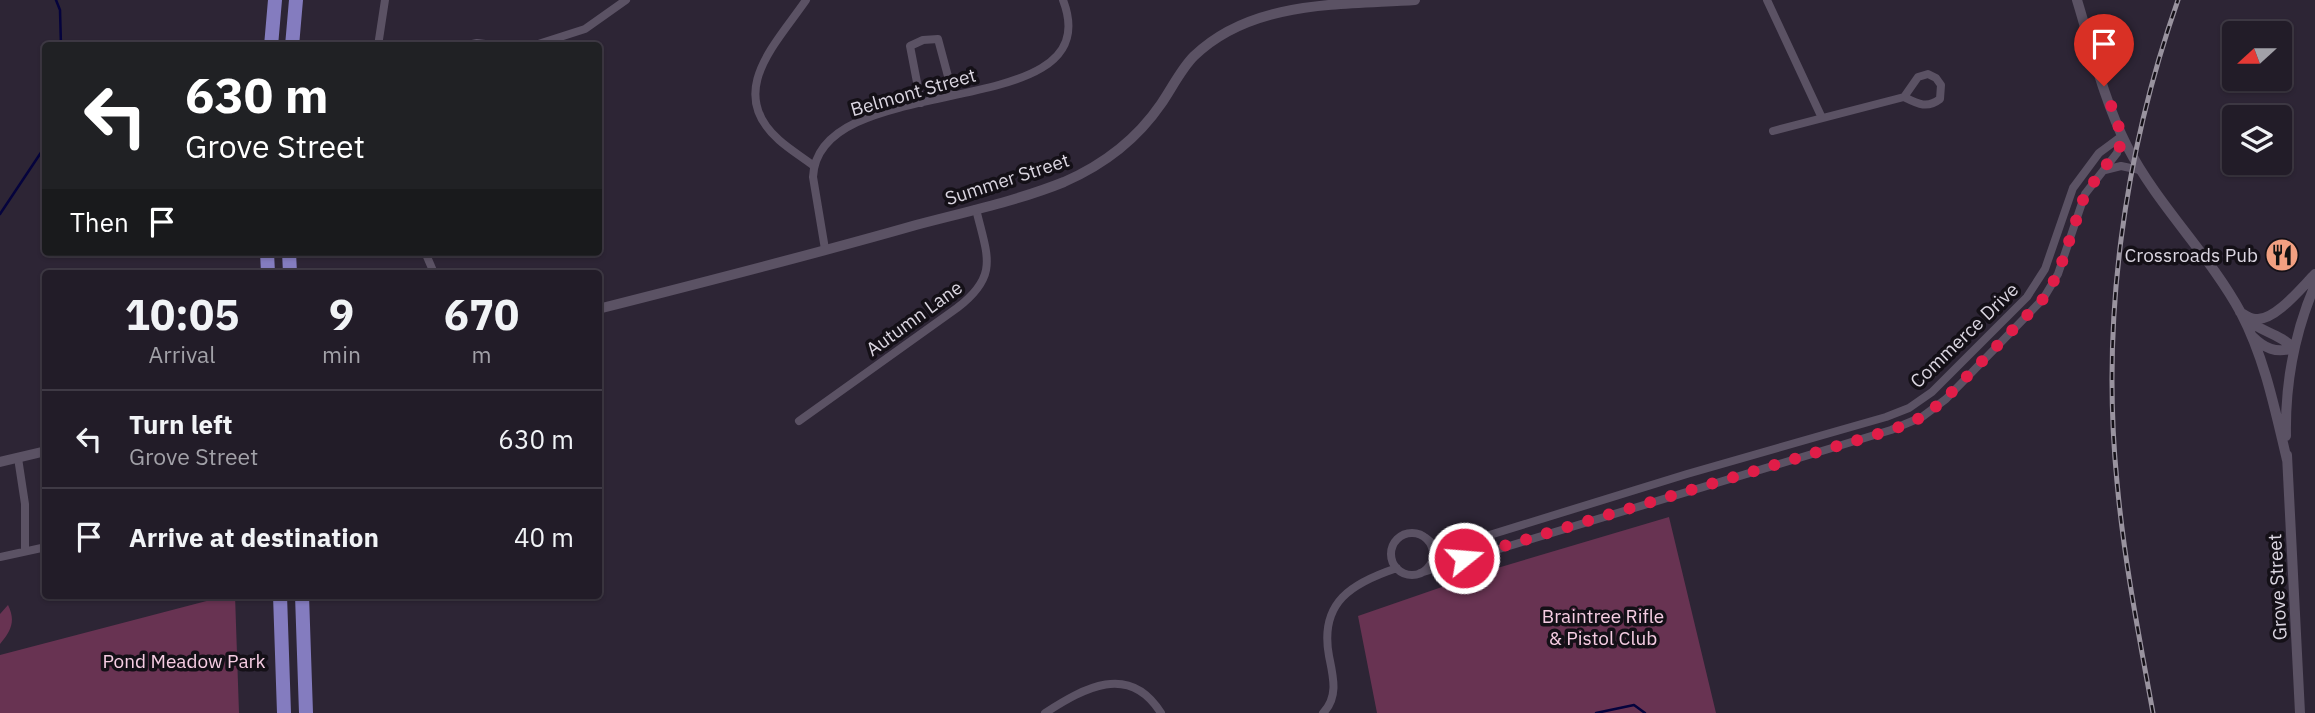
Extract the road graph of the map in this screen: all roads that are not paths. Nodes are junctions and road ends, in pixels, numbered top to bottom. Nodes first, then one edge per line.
1 (275, 0) edge
2 (296, 0) edge
3 (385, 0) edge
4 (608, 0) edge
5 (626, 0) edge
6 (806, 0) edge
7 (1063, 0) edge
8 (1415, 0) edge
9 (1767, 0) edge
10 (2077, 0) edge
11 (608, 13) junction
12 (271, 42) edge
13 (292, 42) edge
14 (379, 42) edge
15 (545, 42) edge
16 (953, 95) junction
17 (1904, 97) junction
18 (921, 103) junction
19 (1822, 118) junction
20 (1773, 131) dead end
21 (2122, 136) junction
22 (814, 166) junction
23 (2100, 173) junction
24 (2144, 174) junction
25 (2070, 195) junction
26 (2082, 201) junction
27 (976, 209) junction
28 (2061, 219) junction
29 (2074, 223) junction
30 (825, 249) junction
31 (2315, 274) edge
32 (2315, 285) edge
33 (602, 308) edge
34 (2240, 312) junction
35 (2250, 333) junction
36 (2293, 348) junction
37 (1965, 361) junction
38 (1975, 370) junction
39 (799, 421) dead end
40 (42, 452) edge
41 (18, 458) junction
42 (2287, 460) junction
43 (0, 462) edge
44 (1426, 538) junction
45 (42, 548) edge
46 (25, 550) junction
47 (0, 557) edge
48 (1397, 568) junction
49 (1420, 573) junction
50 (280, 599) edge
51 (302, 599) edge
52 (284, 713) edge
53 (306, 713) edge
54 (1045, 713) edge
55 (1161, 713) edge
56 (1323, 713) edge
57 (2300, 713) edge

1 - 12 highway
2 - 13 highway
3 - 14 street
4 - 11 street
5 - 11 street
6 - 22 street
7 - 16 street, Belmont Street
8 - 27 main road, Summer Street
9 - 19 street
10 - 21 main road, Grove Street
11 - 15 street
16 - 18 street, Belmont Street
16 - 18 street
17 - 17 street
17 - 19 street
18 - 22 street, Belmont Street
19 - 20 street
21 - 23 street, Commerce Drive
21 - 24 main road, Grove Street
21 - 25 street, Commerce Drive
22 - 30 street
23 - 24 street
23 - 26 street, Commerce Drive
24 - 34 main road, Grove Street
25 - 26 street
25 - 28 street, Commerce Drive
26 - 29 street, Commerce Drive
27 - 30 main road, Summer Street
27 - 39 street, Autumn Lane
28 - 29 street
28 - 37 street, Commerce Drive
29 - 38 street, Commerce Drive
30 - 33 main road, Summer Street
31 - 34 main road
32 - 36 main road
34 - 35 main road, Grove Street
34 - 36 main road, Grove Street
35 - 36 main road
35 - 42 main road, Grove Street
36 - 42 main road, Grove Street
37 - 38 street
37 - 44 street, Commerce Drive
38 - 49 street, Commerce Drive
40 - 41 main road
41 - 43 main road
41 - 46 street
42 - 57 main road, Grove Street
44 - 48 street
44 - 49 street
45 - 46 street
46 - 47 street
48 - 49 street
48 - 56 street
50 - 52 highway
51 - 53 highway
54 - 55 street

